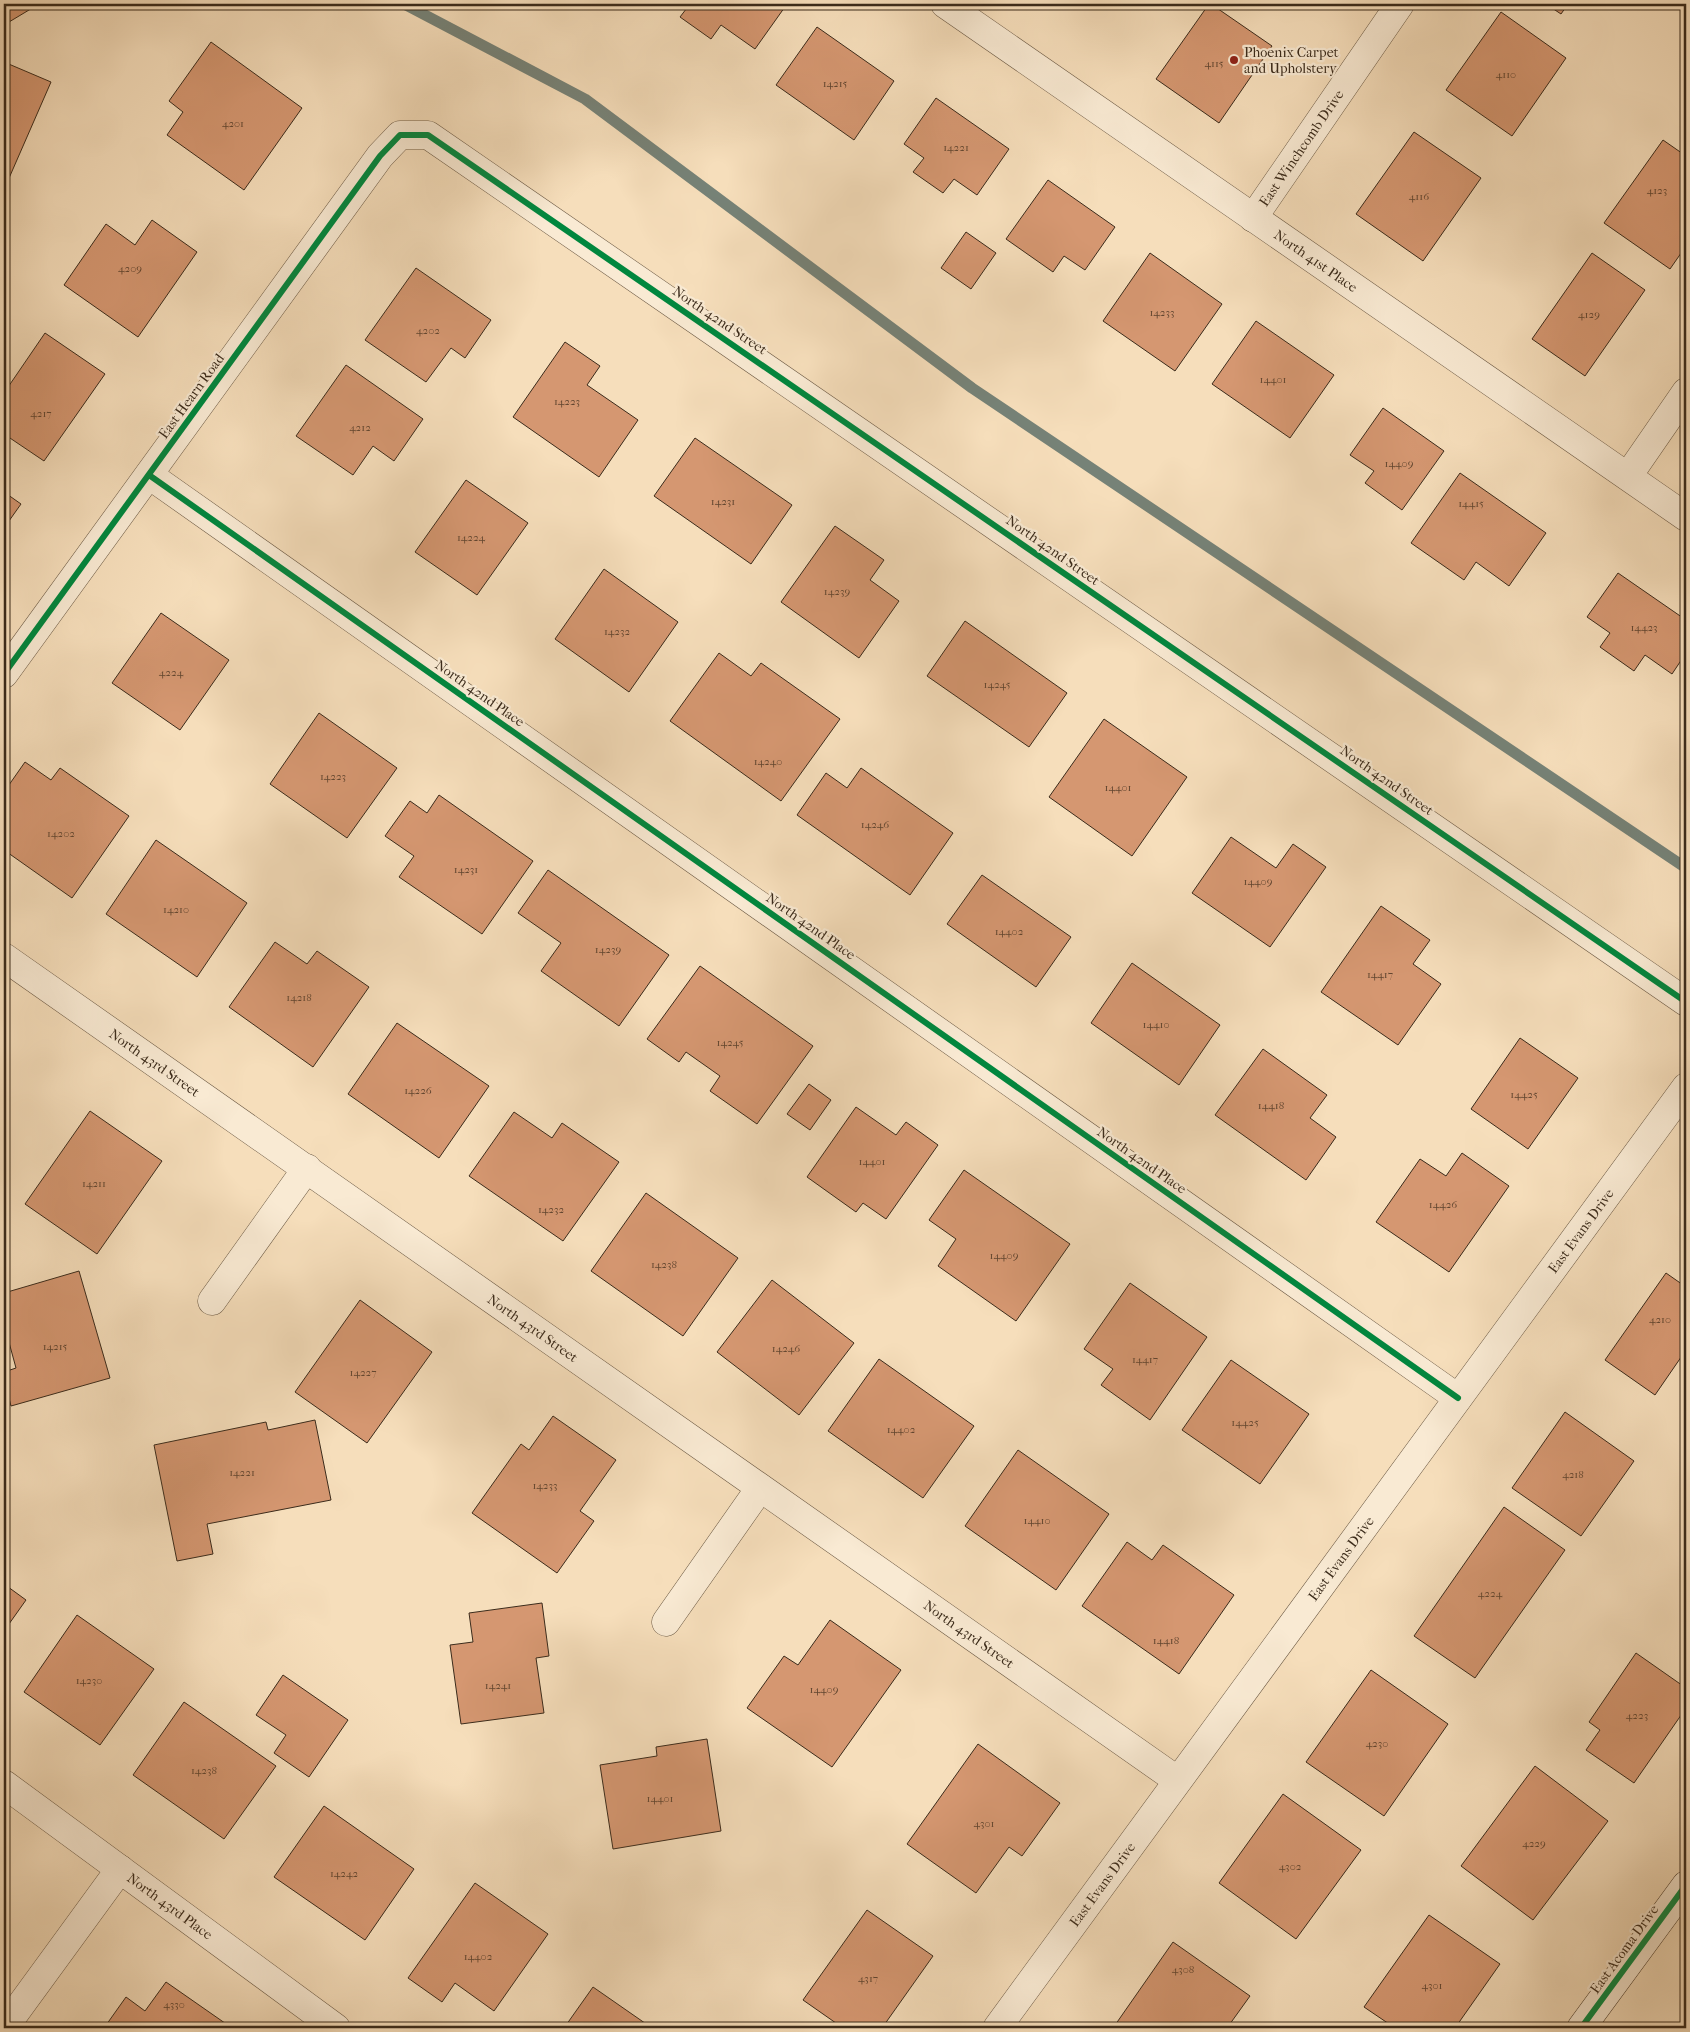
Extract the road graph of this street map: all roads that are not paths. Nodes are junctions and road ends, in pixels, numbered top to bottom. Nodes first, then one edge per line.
1 (945, 4) edge
2 (1400, 4) edge
3 (400, 135) joint
4 (1253, 218) junction
5 (1686, 392) edge
6 (149, 475) junction
7 (1628, 476) junction
8 (1686, 517) edge
9 (4, 674) edge
10 (4, 957) edge
11 (1686, 1002) edge
12 (1686, 1087) edge
13 (307, 1168) junction
14 (212, 1300) dead end
15 (1458, 1398) junction
16 (760, 1488) junction
17 (666, 1622) dead end
18 (1177, 1780) junction
19 (4, 1784) edge
20 (120, 1869) junction
21 (1686, 1884) edge
22 (4, 2028) edge
23 (336, 2028) edge
24 (996, 2028) edge
25 (1581, 2028) edge

1 - 4 street, North 41st Place
2 - 4 street, East Winchcomb Drive
3 - 6 street, East Hearn Road
3 - 11 street, North 42nd Street
4 - 7 street, North 41st Place
5 - 7 street
6 - 9 street, East Hearn Road
6 - 15 street, North 42nd Place
7 - 8 street, North 41st Place
10 - 13 street, North 43rd Street
12 - 15 street, East Evans Drive
13 - 14 street
13 - 16 street, North 43rd Street
15 - 18 street, East Evans Drive
16 - 17 street
16 - 18 street, North 43rd Street
18 - 24 street, East Evans Drive
19 - 20 street, North 43rd Place
20 - 22 street
20 - 23 street, North 43rd Place
21 - 25 street, East Acoma Drive

